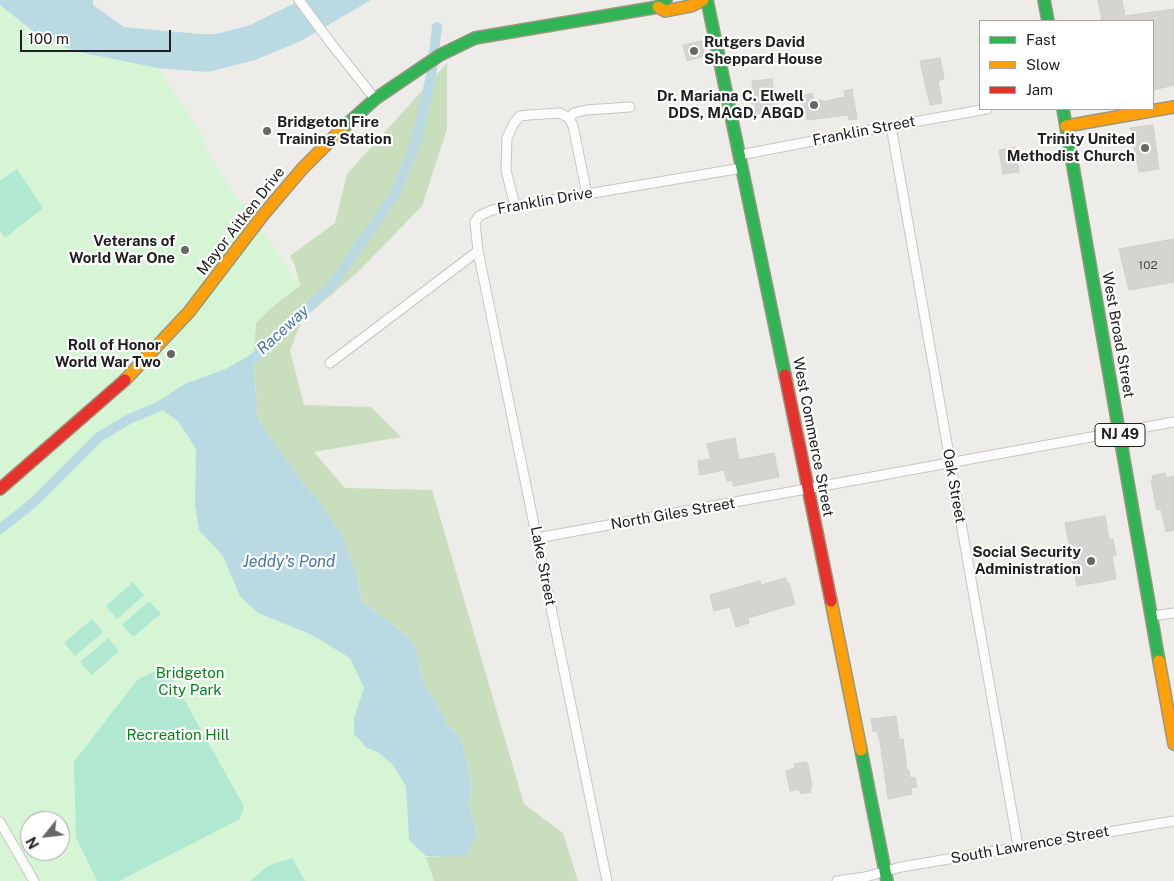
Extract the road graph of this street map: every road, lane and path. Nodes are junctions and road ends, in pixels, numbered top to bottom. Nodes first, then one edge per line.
1 (299, 0) edge
2 (705, 0) edge
3 (1044, 0) edge
4 (662, 4) edge
5 (1048, 20) edge
6 (375, 99) junction
7 (630, 107) dead end
8 (1174, 107) edge
9 (982, 110) edge
10 (1063, 110) edge
11 (569, 118) junction
12 (891, 126) junction
13 (1066, 126) junction
14 (740, 155) junction
15 (742, 168) junction
16 (586, 194) junction
17 (515, 206) junction
18 (478, 252) junction
19 (330, 363) dead end
20 (1174, 422) edge
21 (1120, 432) junction
22 (950, 463) junction
23 (0, 489) edge
24 (808, 489) junction
25 (537, 538) junction
26 (1174, 614) edge
27 (1152, 616) junction
28 (1174, 744) edge
29 (1174, 821) edge
30 (0, 822) edge
31 (1018, 846) junction
32 (886, 876) edge
33 (34, 881) edge
34 (607, 881) edge
35 (837, 881) edge

1 - 6 street
2 - 4 main road, Mayor Aitken Drive
2 - 14 main road, West Commerce Street
3 - 5 main road
4 - 6 main road, Mayor Aitken Drive
6 - 23 main road, Mayor Aitken Drive
7 - 11 street
8 - 13 main road
9 - 12 street, Franklin Street
10 - 13 main road, West Broad Street / NJ 49
11 - 16 street
11 - 17 street
12 - 14 street, Franklin Street
12 - 22 street, Oak Street
13 - 21 main road, West Broad Street / NJ 49
14 - 15 main road, West Commerce Street
15 - 16 street, Franklin Drive
15 - 24 main road, West Commerce Street
16 - 17 street, Franklin Drive
17 - 18 street, Franklin Drive
18 - 19 street
18 - 25 street, Lake Street
20 - 21 street, North Giles Street
21 - 22 street, North Giles Street
21 - 27 main road, West Broad Street / NJ 49
22 - 24 street, North Giles Street
22 - 31 street, Oak Street
24 - 25 street, North Giles Street
24 - 32 main road, West Commerce Street
25 - 34 street, Lake Street
26 - 27 street
27 - 28 main road, West Broad Street / NJ 49
29 - 31 street, South Lawrence Street
30 - 33 street
31 - 32 street, South Lawrence Street
32 - 35 street, South Lawrence Street

